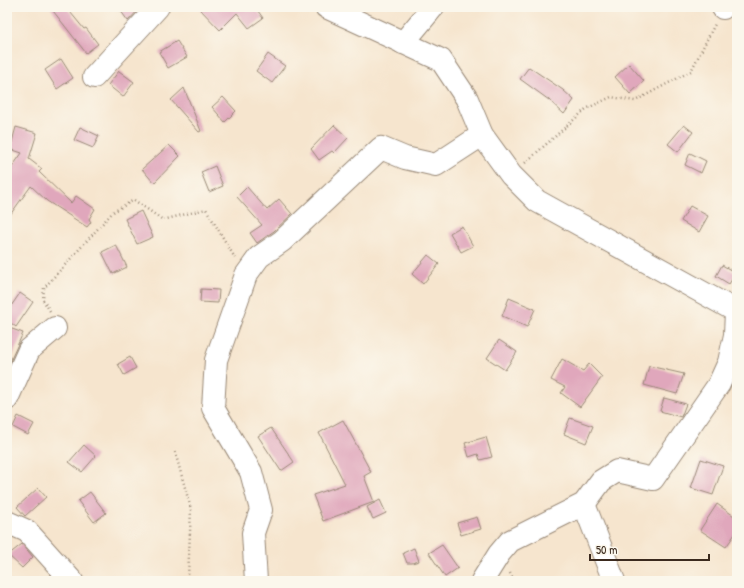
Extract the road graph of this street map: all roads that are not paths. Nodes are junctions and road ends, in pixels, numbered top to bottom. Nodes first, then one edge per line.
1 (158, 7) edge
2 (326, 7) edge
3 (433, 7) edge
4 (402, 43) junction
5 (94, 77) dead end
6 (482, 135) junction
7 (737, 310) edge
8 (55, 328) road end
9 (7, 399) edge
10 (584, 504) junction
11 (7, 522) edge
12 (72, 581) edge
13 (256, 581) edge
14 (482, 581) edge
15 (614, 581) edge

1 - 5 street
2 - 4 street
3 - 4 street
4 - 6 street
6 - 7 street
6 - 13 street
7 - 10 street
8 - 9 street
10 - 14 street
10 - 15 street
11 - 12 street

